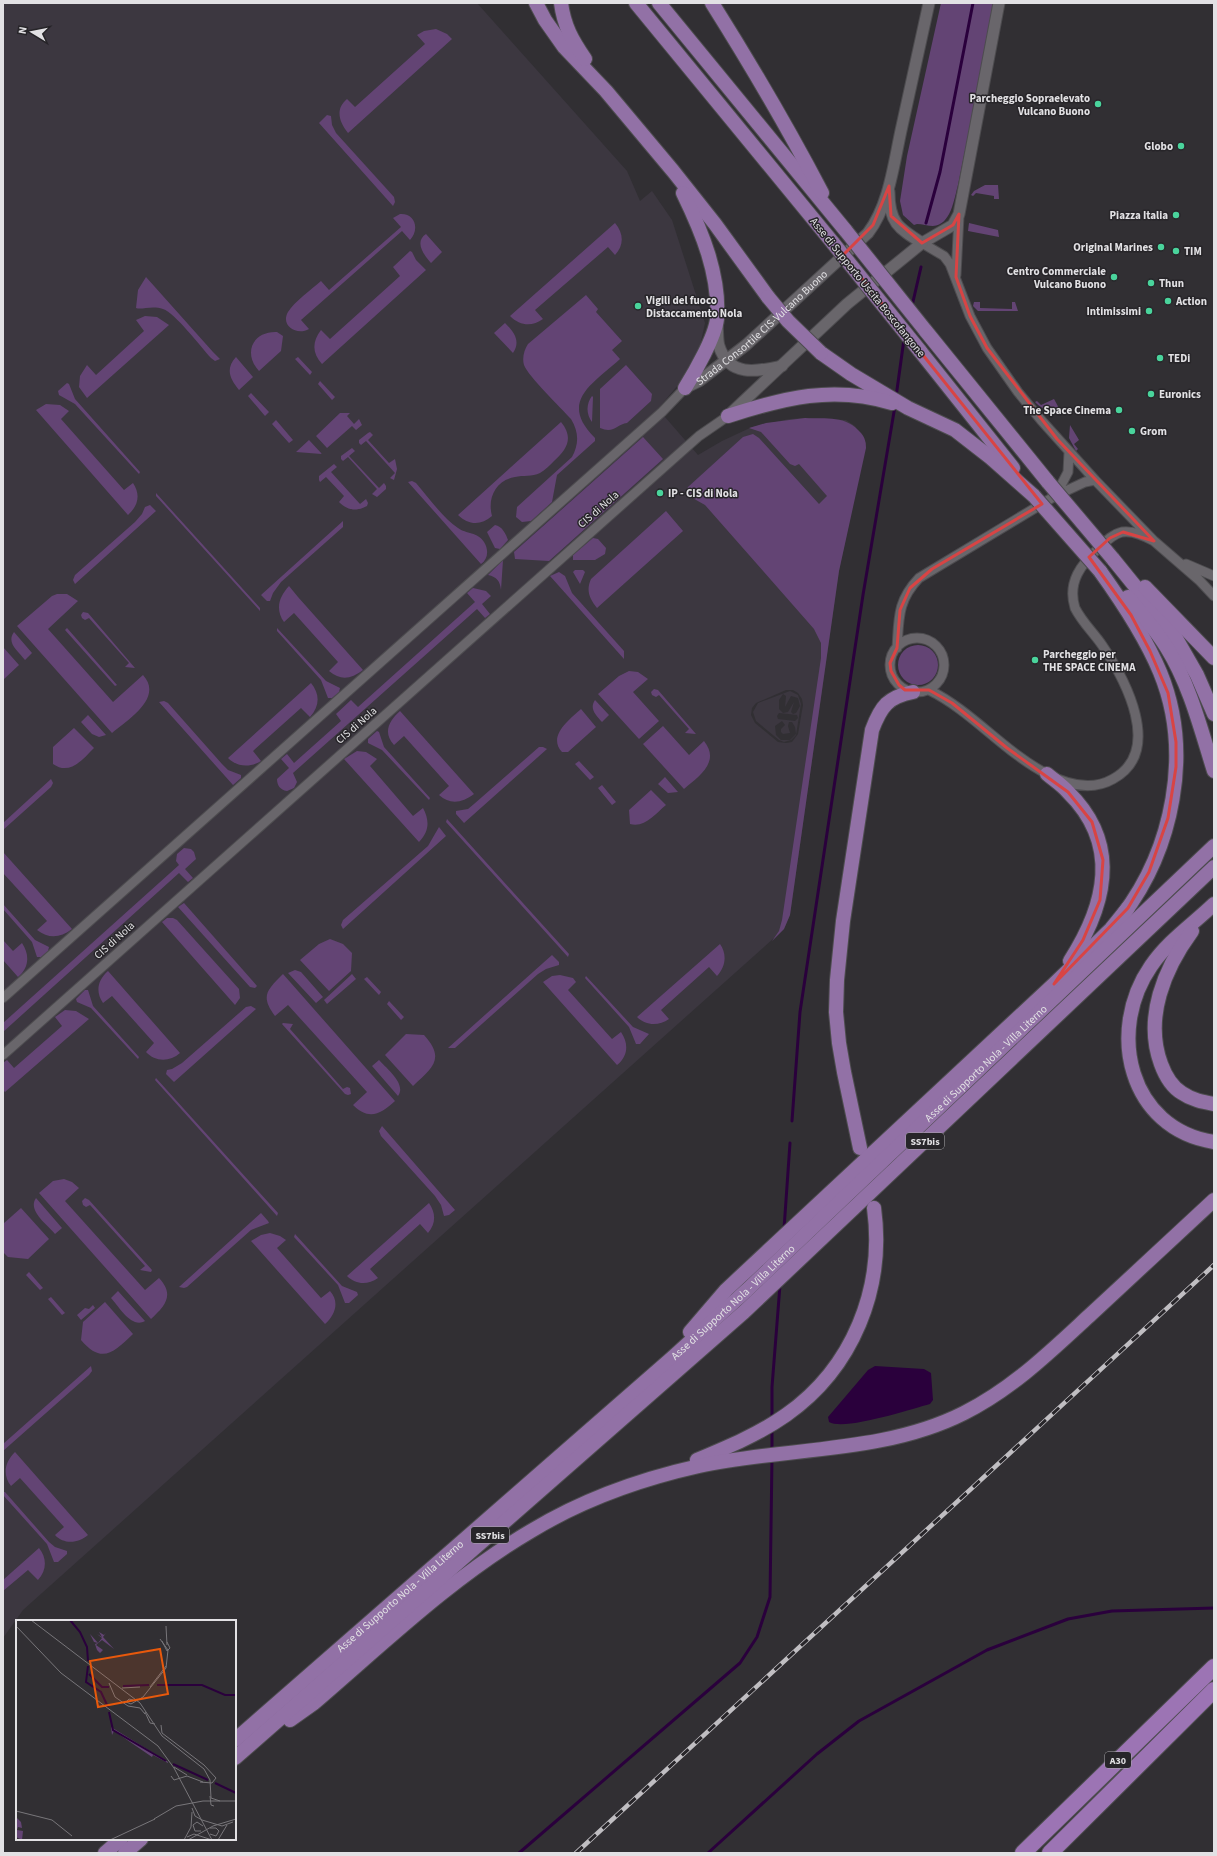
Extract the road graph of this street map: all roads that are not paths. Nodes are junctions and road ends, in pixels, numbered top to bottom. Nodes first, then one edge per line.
1 (536, 3) edge
2 (561, 3) edge
3 (636, 3) edge
4 (659, 3) edge
5 (712, 3) edge
6 (721, 3) edge
7 (929, 3) edge
8 (999, 3) edge
9 (746, 57) junction
10 (606, 91) junction
11 (673, 171) junction
12 (889, 186) junction
13 (960, 214) junction
14 (834, 215) junction
15 (922, 243) junction
16 (956, 277) junction
17 (717, 320) junction
18 (726, 360) junction
19 (782, 366) junction
20 (685, 388) junction
21 (880, 395) junction
22 (728, 416) junction
23 (1070, 452) junction
24 (1095, 480) junction
25 (1034, 496) junction
26 (1055, 496) junction
27 (1154, 541) junction
28 (1113, 559) junction
29 (1177, 560) junction
30 (1100, 571) junction
31 (1214, 576) edge
32 (1214, 596) edge
33 (897, 648) junction
34 (1214, 658) edge
35 (929, 690) junction
36 (913, 692) junction
37 (1214, 714) edge
38 (1214, 771) edge
39 (1047, 774) junction
40 (1214, 846) edge
41 (1214, 866) edge
42 (1214, 904) edge
43 (1128, 908) junction
44 (1203, 914) junction
45 (1077, 976) junction
46 (1054, 984) junction
47 (3, 998) edge
48 (3, 1055) edge
49 (1214, 1104) edge
50 (1214, 1142) edge
51 (860, 1148) dead end
52 (1214, 1200) edge
53 (874, 1208) dead end
54 (672, 1358) junction
55 (664, 1475) junction
56 (1214, 1667) edge
57 (1214, 1690) edge
58 (236, 1739) edge
59 (236, 1758) edge
60 (236, 1758) edge
61 (120, 1840) edge
62 (140, 1840) edge
63 (105, 1853) edge
64 (125, 1853) edge
65 (1023, 1853) edge
66 (1050, 1853) edge

1 - 10 highway
2 - 10 highway
3 - 25 highway, Asse di Supporto Uscita Boscofangone, bridge
4 - 14 highway, Asse di Supporto Uscita Boscofangone
5 - 9 highway
6 - 9 highway
7 - 12 street, Strada Consortile CIS-Vulcano Buono
8 - 13 street
9 - 14 highway
10 - 11 highway
11 - 17 highway
11 - 21 highway, bridge
12 - 15 street, Strada Consortile CIS-Vulcano Buono
12 - 18 street, Strada Consortile CIS-Vulcano Buono
13 - 15 street
13 - 16 street
14 - 28 highway, Asse di Supporto Uscita Boscofangone, bridge
15 - 16 street
15 - 19 street
16 - 23 street
17 - 18 street
17 - 20 highway
18 - 19 street
18 - 20 street, Strada Consortile CIS-Vulcano Buono
19 - 22 street
20 - 47 street
21 - 22 highway
21 - 25 highway
22 - 48 street, CIS di Nola
23 - 24 street
23 - 26 street
24 - 26 street
24 - 27 street
25 - 30 highway, Asse di Supporto Uscita Boscofangone, bridge
26 - 33 street
27 - 29 street
27 - 39 street
28 - 34 highway
28 - 37 highway
29 - 31 street
29 - 32 street
30 - 38 highway
30 - 43 highway
33 - 35 street
33 - 36 street
35 - 36 street
35 - 39 street
36 - 51 highway
39 - 46 highway
40 - 45 highway, Asse di Supporto Nola - Villa Literno / SS7bis
41 - 59 highway, Asse di Supporto Nola - Villa Literno / SS7bis
42 - 44 highway
43 - 45 highway
43 - 46 highway
44 - 49 highway
44 - 50 highway
45 - 54 highway, Asse di Supporto Nola - Villa Literno / SS7bis
46 - 54 highway
52 - 55 highway
53 - 55 highway
54 - 58 highway, Asse di Supporto Nola - Villa Literno / SS7bis
55 - 60 highway
56 - 65 highway, A30
57 - 66 highway, A30
61 - 63 highway
62 - 64 highway

